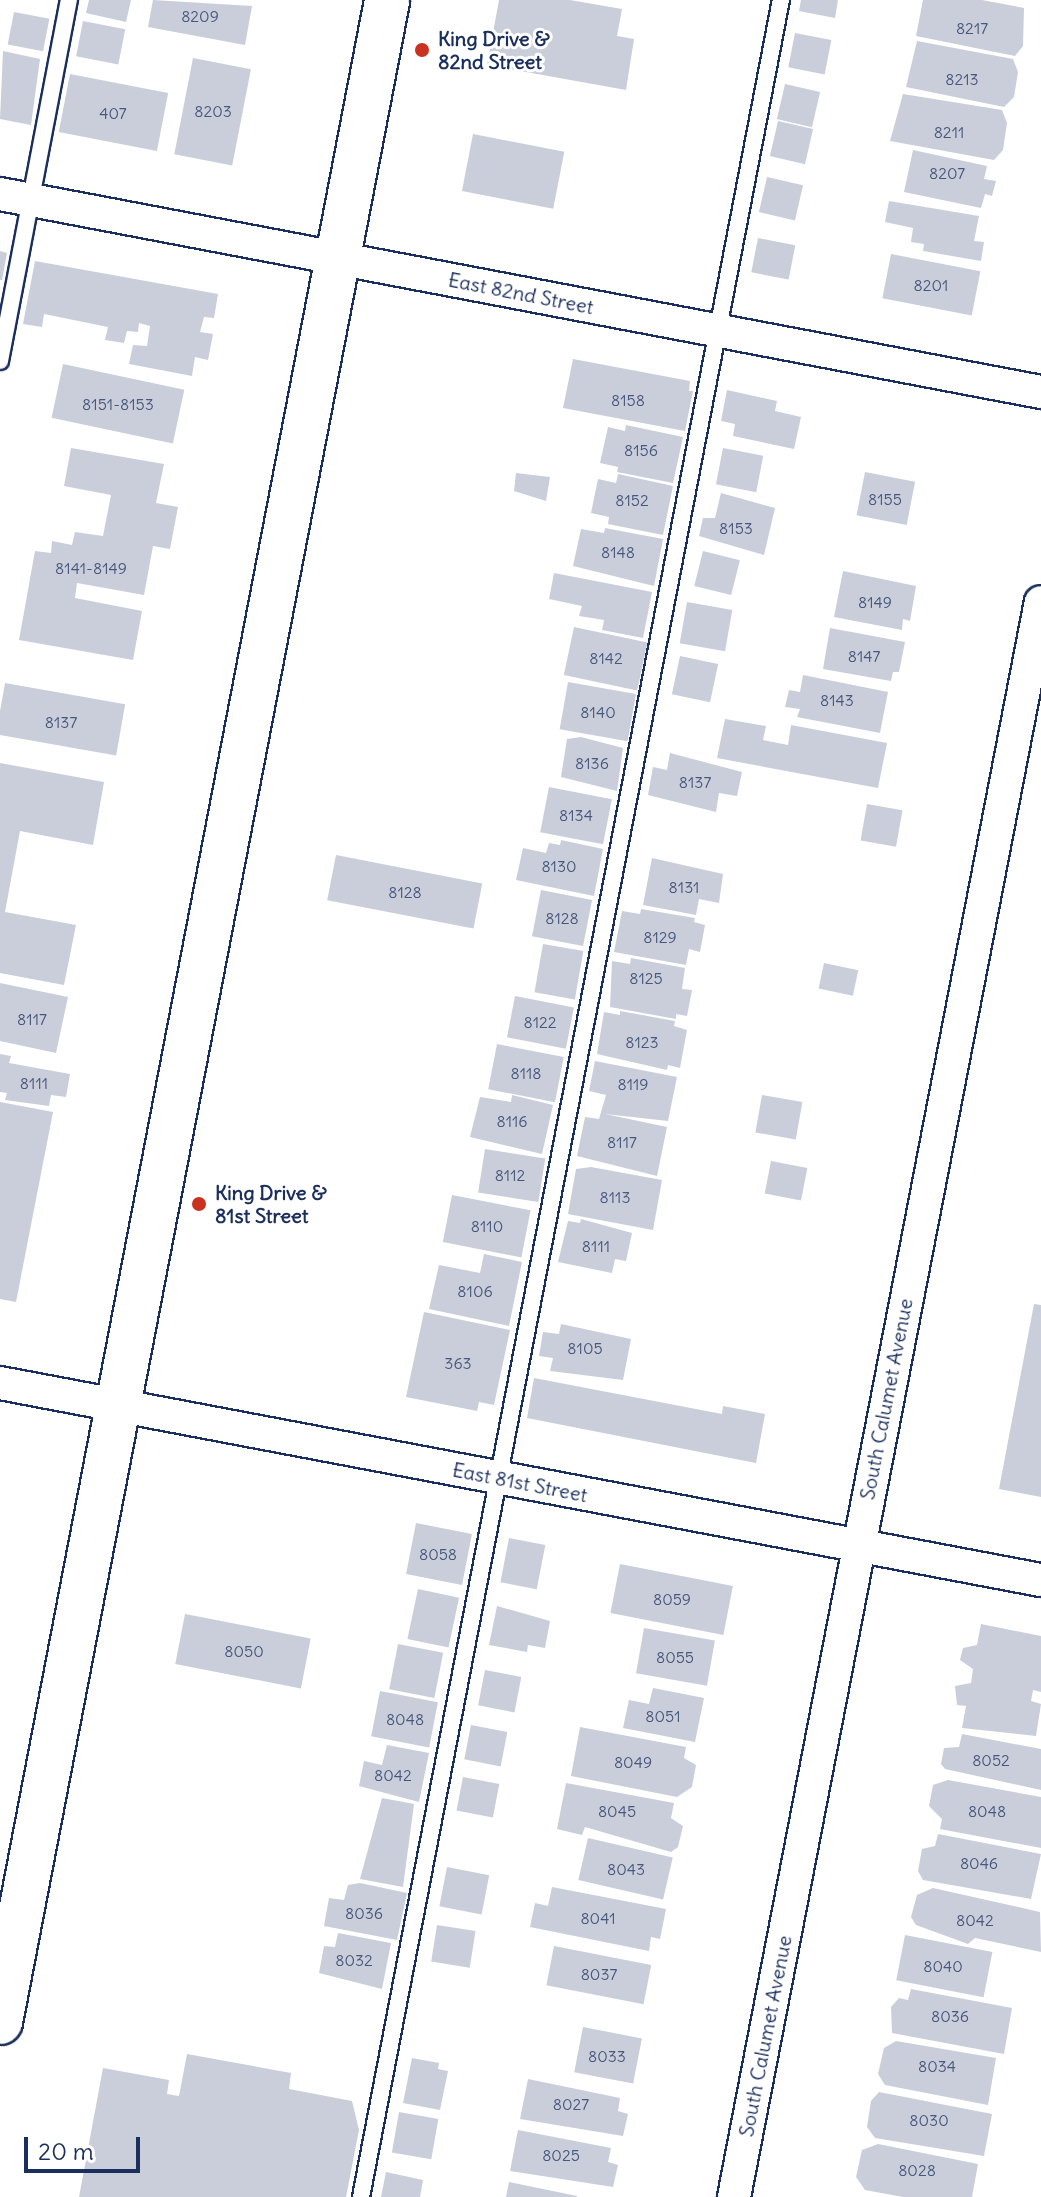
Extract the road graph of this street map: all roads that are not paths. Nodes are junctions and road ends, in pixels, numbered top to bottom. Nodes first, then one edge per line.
1 (69, 0) edge
2 (387, 0) edge
3 (781, 0) edge
4 (15, 197) edge
5 (341, 258) junction
6 (718, 331) junction
7 (0, 361) edge
8 (1041, 392) edge
9 (1041, 602) edge
10 (0, 1383) edge
11 (119, 1406) junction
12 (499, 1479) junction
13 (858, 1546) junction
14 (1041, 1580) edge
15 (0, 2022) edge
16 (361, 2197) edge
17 (734, 2197) edge

1 - 4 lane
2 - 5 street
3 - 6 lane
4 - 5 street, East 82nd Street
4 - 7 lane
5 - 6 street, East 82nd Street
5 - 11 street
6 - 8 street, East 82nd Street
6 - 12 lane
9 - 13 street, South Calumet Avenue
10 - 11 street, East 81st Street
11 - 12 street, East 81st Street
11 - 15 street
12 - 13 street, East 81st Street
12 - 16 lane
13 - 14 street, East 81st Street
13 - 17 street, South Calumet Avenue

